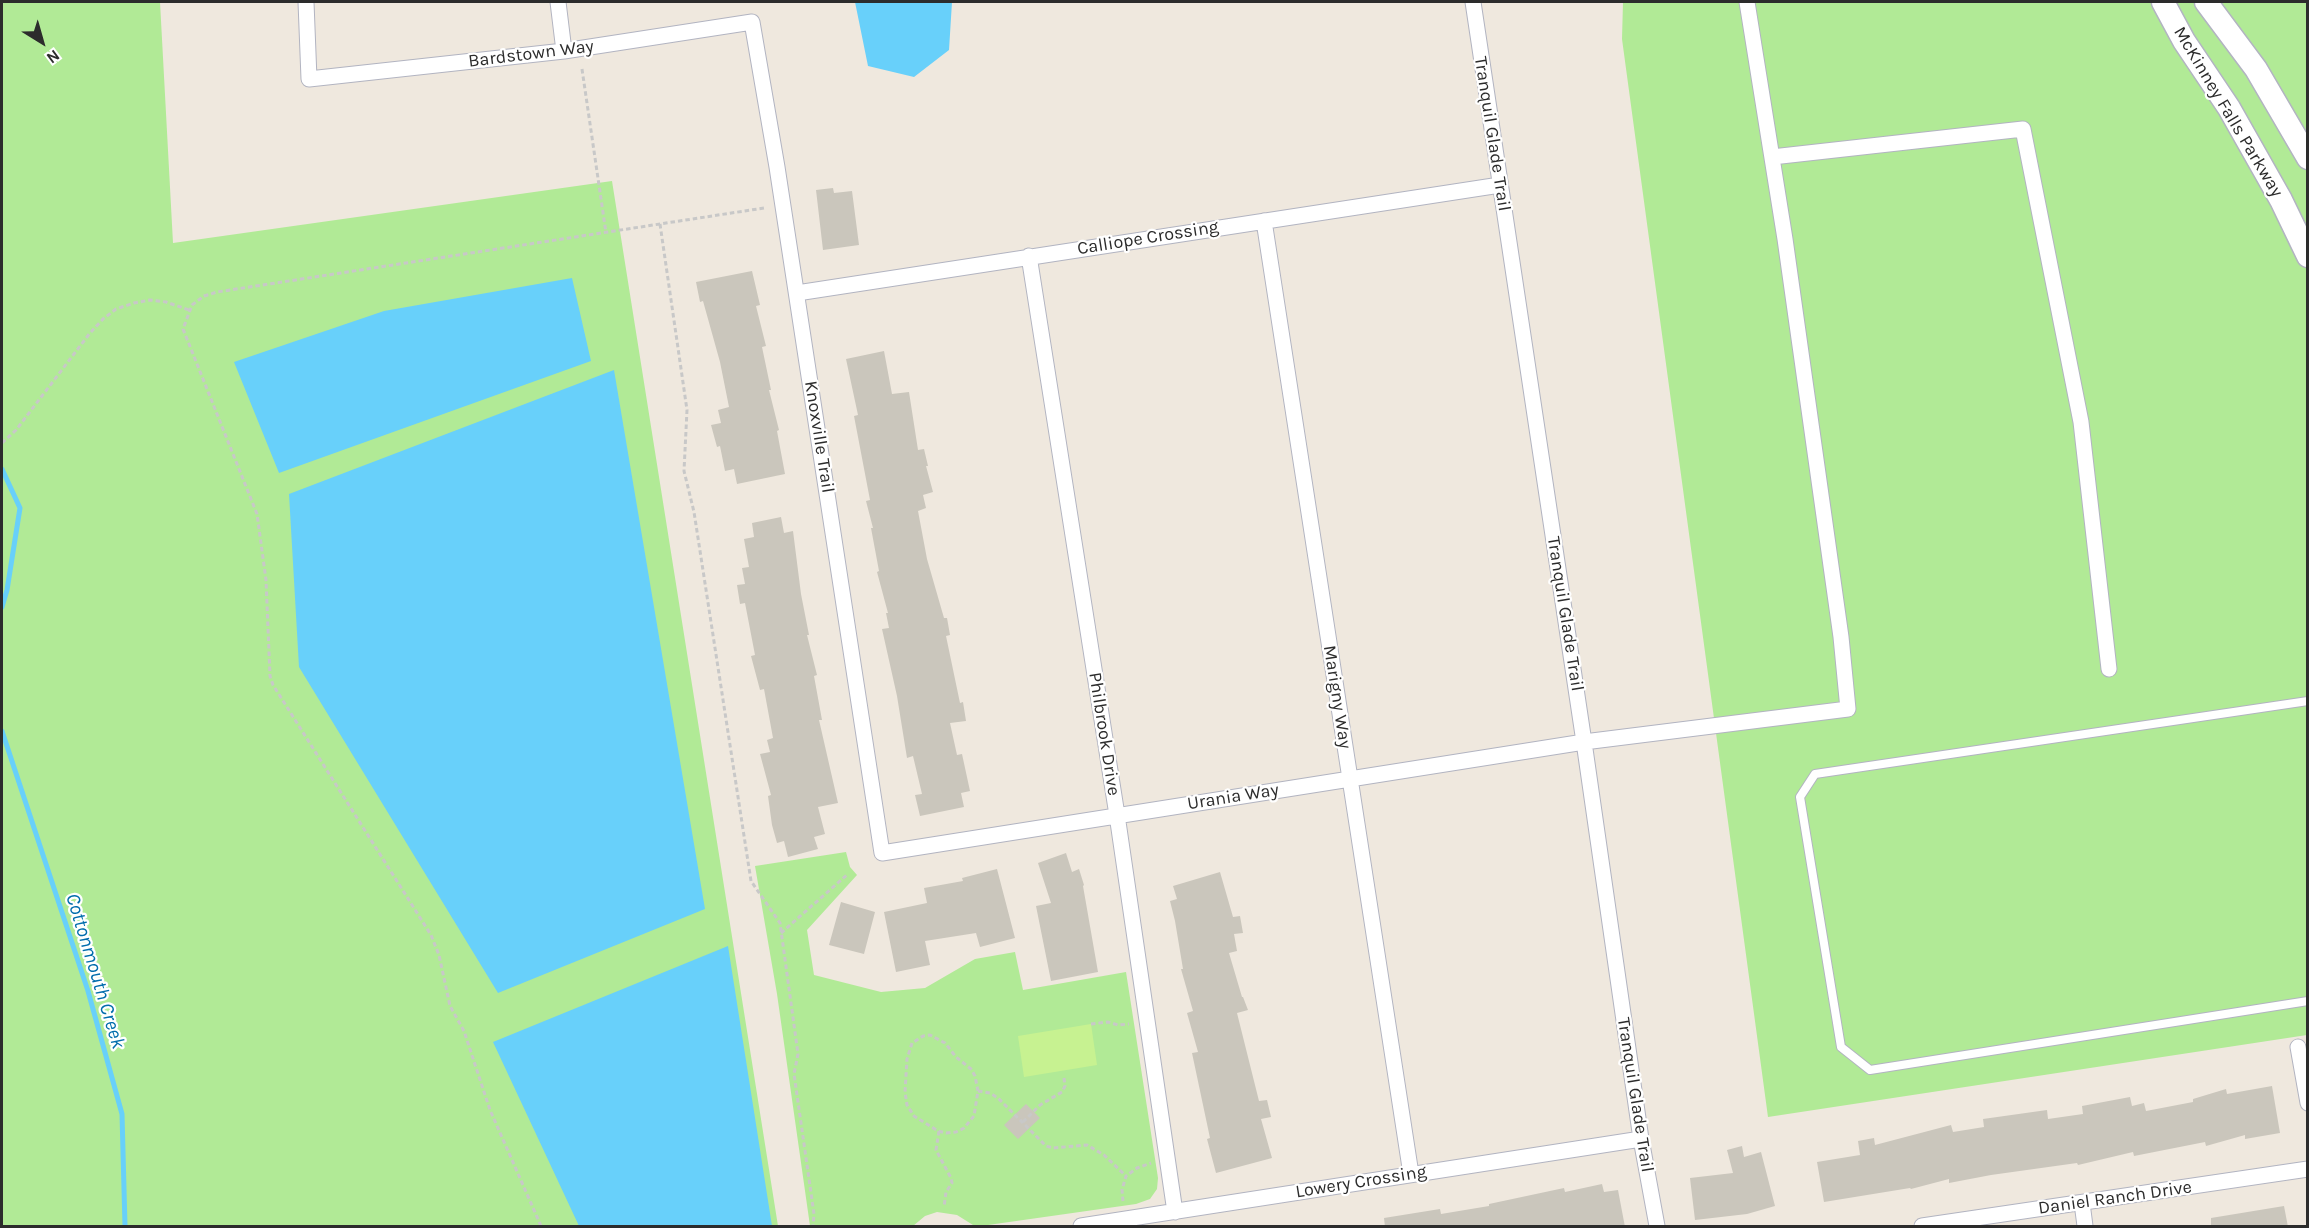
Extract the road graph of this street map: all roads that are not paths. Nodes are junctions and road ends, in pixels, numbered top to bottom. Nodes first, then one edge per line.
1 (306, 2) edge
2 (558, 2) edge
3 (1473, 2) edge
4 (1747, 2) edge
5 (2163, 2) edge
6 (2206, 2) edge
7 (752, 22) joint
8 (564, 51) junction
9 (1772, 157) junction
10 (2307, 158) edge
11 (1500, 185) junction
12 (1264, 221) junction
13 (1029, 256) junction
14 (2307, 256) edge
15 (797, 293) junction
16 (2109, 669) dead end
17 (2307, 701) edge
18 (1584, 742) junction
19 (1350, 779) junction
20 (1117, 815) junction
21 (882, 853) joint
22 (2307, 1001) edge
23 (2298, 1047) dead end
24 (2307, 1103) edge
25 (1641, 1139) junction
26 (2307, 1169) edge
27 (1411, 1174) junction
28 (2082, 1203) junction
29 (1175, 1212) junction
30 (1081, 1227) edge
31 (1657, 1227) edge
32 (1922, 1227) edge
33 (2085, 1227) edge

1 - 8 street, Bardstown Way
2 - 8 street
3 - 11 street, Tranquil Glade Trail
4 - 9 street
5 - 14 main road, McKinney Falls Parkway
6 - 10 main road
7 - 8 street, Bardstown Way
7 - 15 street, Knoxville Trail
9 - 16 street
9 - 18 street, Urania Way
11 - 12 street, Calliope Crossing
11 - 18 street, Tranquil Glade Trail
12 - 13 street, Calliope Crossing
12 - 19 street, Marigny Way
13 - 15 street, Calliope Crossing
13 - 20 street, Philbrook Drive
15 - 21 street, Knoxville Trail
17 - 22 lane
18 - 19 street, Urania Way
18 - 25 street, Tranquil Glade Trail
19 - 20 street, Urania Way
19 - 27 street, Marigny Way
20 - 21 street, Urania Way
20 - 29 street, Philbrook Drive
23 - 24 street
25 - 27 street, Lowery Crossing
25 - 31 street, Tranquil Glade Trail
26 - 28 street, Daniel Ranch Drive
27 - 29 street, Lowery Crossing
28 - 32 street, Daniel Ranch Drive
28 - 33 street
29 - 30 street, Lowery Crossing

